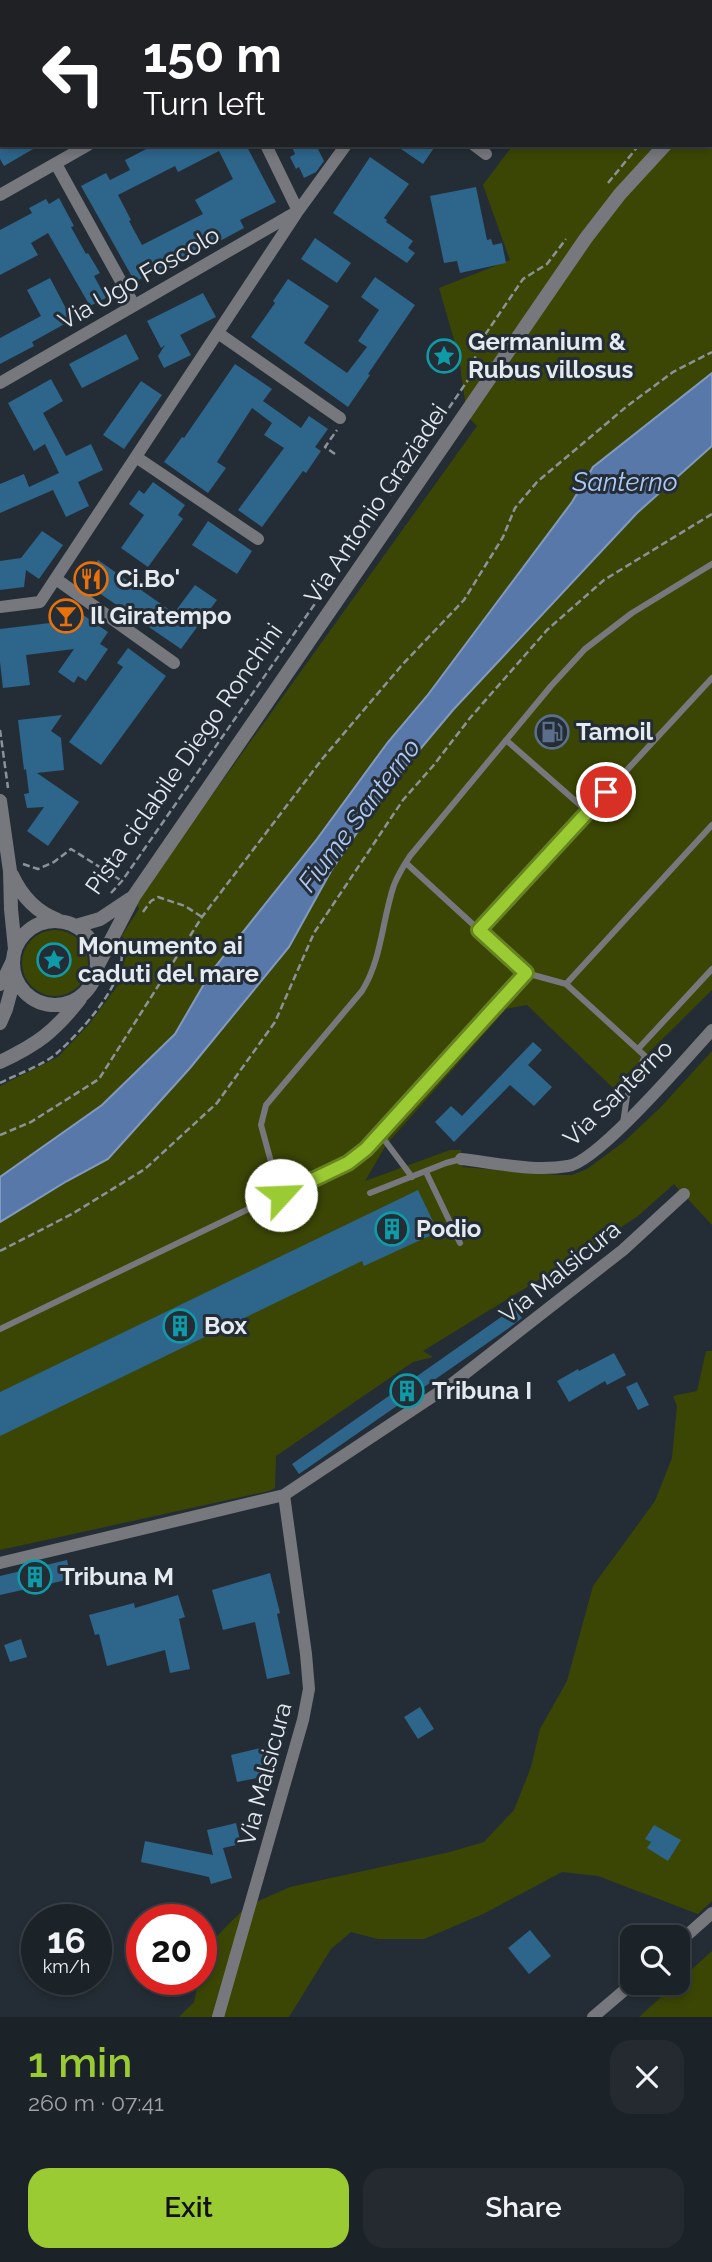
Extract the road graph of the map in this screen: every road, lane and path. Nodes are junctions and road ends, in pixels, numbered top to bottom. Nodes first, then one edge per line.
1 (85, 147) edge
2 (267, 147) edge
3 (345, 147) edge
4 (477, 147) edge
5 (637, 147) edge
6 (663, 147) edge
7 (486, 153) dead end
8 (56, 164) junction
9 (602, 192) dead end
10 (0, 195) edge
11 (299, 211) junction
12 (571, 233) dead end
13 (134, 305) junction
14 (218, 333) junction
15 (712, 352) edge
16 (0, 383) edge
17 (340, 418) joint
18 (335, 454) dead end
19 (136, 457) junction
20 (384, 505) dead end
21 (712, 514) edge
22 (258, 539) dead end
23 (712, 564) edge
24 (56, 579) junction
25 (323, 593) dead end
26 (0, 607) edge
27 (174, 663) dead end
28 (712, 678) edge
29 (0, 730) edge
30 (506, 740) junction
31 (4, 798) edge
32 (588, 812) junction
33 (712, 825) edge
34 (406, 863) junction
35 (13, 866) junction
36 (122, 881) junction
37 (134, 896) junction
38 (104, 898) dead end
39 (144, 912) dead end
40 (202, 916) junction
41 (61, 921) junction
42 (76, 926) junction
43 (479, 930) junction
44 (14, 954) junction
45 (97, 967) junction
46 (712, 969) edge
47 (526, 973) junction
48 (15, 976) junction
49 (566, 984) junction
50 (0, 985) edge
51 (89, 988) junction
52 (0, 1023) edge
53 (712, 1030) edge
54 (638, 1049) junction
55 (0, 1062) edge
56 (622, 1125) junction
57 (380, 1134) junction
58 (0, 1135) edge
59 (461, 1159) joint
60 (426, 1172) junction
61 (412, 1177) junction
62 (370, 1194) dead end
63 (684, 1194) dead end
64 (281, 1195) junction
65 (460, 1243) dead end
66 (0, 1251) edge
67 (0, 1329) edge
68 (282, 1490) junction
69 (0, 1563) edge
70 (712, 1913) edge
71 (690, 1932) edge
72 (620, 1994) edge
73 (219, 2017) edge
74 (593, 2017) edge

1 - 8 street
2 - 11 street
3 - 11 street
4 - 7 street
5 - 9 path
6 - 37 street, Via Antonio Graziadei
8 - 10 street
8 - 13 street
11 - 13 street, Via Ugo Foscolo
11 - 14 street
12 - 20 path
13 - 16 street, Via Ugo Foscolo
14 - 17 street
14 - 19 street
15 - 40 path
17 - 18 path
19 - 22 street
19 - 24 street
21 - 66 path
23 - 30 lane
24 - 26 street
24 - 27 street
25 - 36 path, Pista ciclabile Diego Ronchini
28 - 32 lane
29 - 31 path
30 - 32 lane
30 - 34 lane
31 - 35 street
32 - 43 lane
33 - 49 lane
34 - 43 lane
34 - 64 lane
35 - 36 path
35 - 41 street
35 - 44 street
36 - 38 path, Pista ciclabile Diego Ronchini
37 - 42 street, Via Antonio Graziadei
37 - 45 street, Via Antonio Graziadei
39 - 40 path
40 - 58 path
41 - 42 street
41 - 44 street
42 - 45 street
43 - 47 lane
44 - 48 street
44 - 50 street
45 - 51 street
46 - 54 lane
47 - 49 lane
47 - 57 lane
48 - 51 street
48 - 52 street
49 - 54 lane
51 - 55 street
53 - 56 street, Via Santerno
54 - 56 lane
56 - 59 street, Via Santerno
57 - 61 lane
57 - 64 lane
59 - 60 lane
60 - 61 lane
60 - 65 lane
61 - 62 lane
63 - 68 street, Via Malsicura
64 - 67 lane
68 - 69 street, Via Malsicura
68 - 73 street, Via Malsicura
70 - 71 street
72 - 74 street

